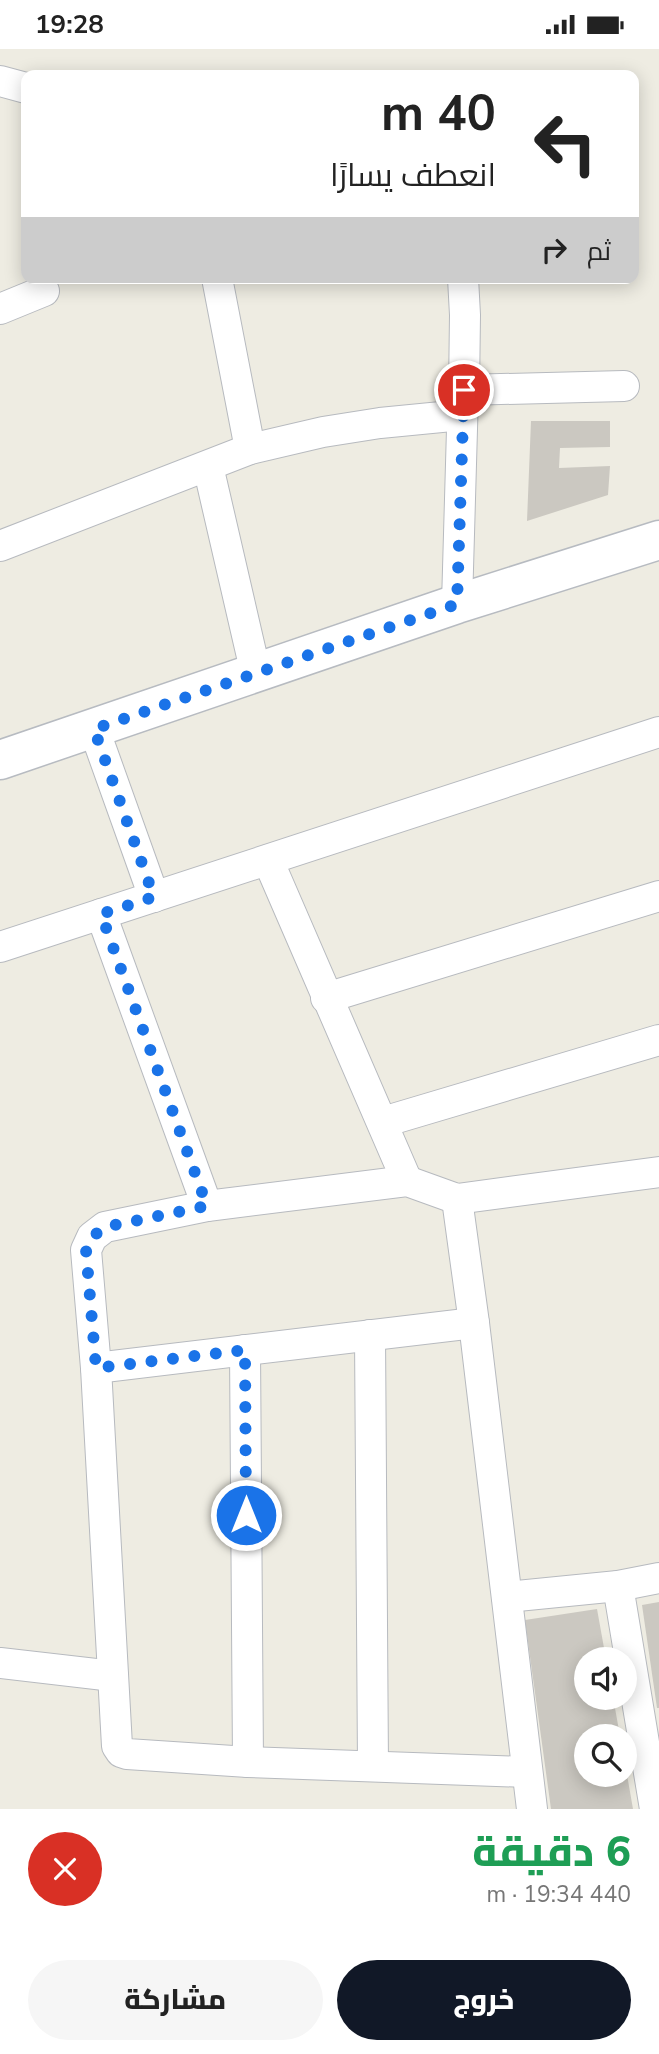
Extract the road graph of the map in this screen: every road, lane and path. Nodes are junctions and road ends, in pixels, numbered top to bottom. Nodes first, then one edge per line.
1 (0, 81) edge
2 (21, 87) edge
3 (218, 284) edge
4 (463, 284) edge
5 (44, 291) dead end
6 (0, 309) edge
7 (624, 386) dead end
8 (463, 402) junction
9 (250, 449) junction
10 (208, 466) junction
11 (659, 540) edge
12 (0, 546) edge
13 (457, 604) junction
14 (256, 674) junction
15 (94, 729) junction
16 (659, 732) edge
17 (2, 754) edge
18 (268, 860) junction
19 (154, 897) junction
20 (659, 897) edge
21 (101, 914) junction
22 (0, 947) edge
23 (326, 998) junction
24 (659, 1040) edge
25 (383, 1122) junction
26 (659, 1172) edge
27 (407, 1181) junction
28 (457, 1199) junction
29 (207, 1206) junction
30 (474, 1323) junction
31 (370, 1335) junction
32 (245, 1350) junction
33 (96, 1368) junction
34 (659, 1578) edge
35 (618, 1587) junction
36 (507, 1597) junction
37 (0, 1663) edge
38 (113, 1676) junction
39 (248, 1762) junction
40 (373, 1766) junction
41 (527, 1772) junction
42 (532, 1809) edge
43 (655, 1809) edge

1 - 2 street
3 - 9 street
4 - 8 street
5 - 6 street
7 - 8 street
8 - 9 street
8 - 13 street
9 - 10 street
10 - 12 street
10 - 14 street
11 - 13 main road
13 - 14 main road
14 - 15 main road
15 - 17 main road
15 - 19 street
16 - 18 street
18 - 19 street
18 - 23 street
19 - 21 street
20 - 23 street
21 - 22 street
21 - 29 street
23 - 25 street
24 - 25 street
25 - 27 street
26 - 28 street
27 - 28 street
27 - 29 street
28 - 30 street
29 - 33 street
30 - 31 street
30 - 36 street
31 - 32 street
31 - 40 street
32 - 33 street
32 - 39 street
33 - 38 street
34 - 35 street
35 - 36 street
35 - 43 street
36 - 41 street
37 - 38 street
38 - 39 street
39 - 40 street
40 - 41 street
41 - 42 street

